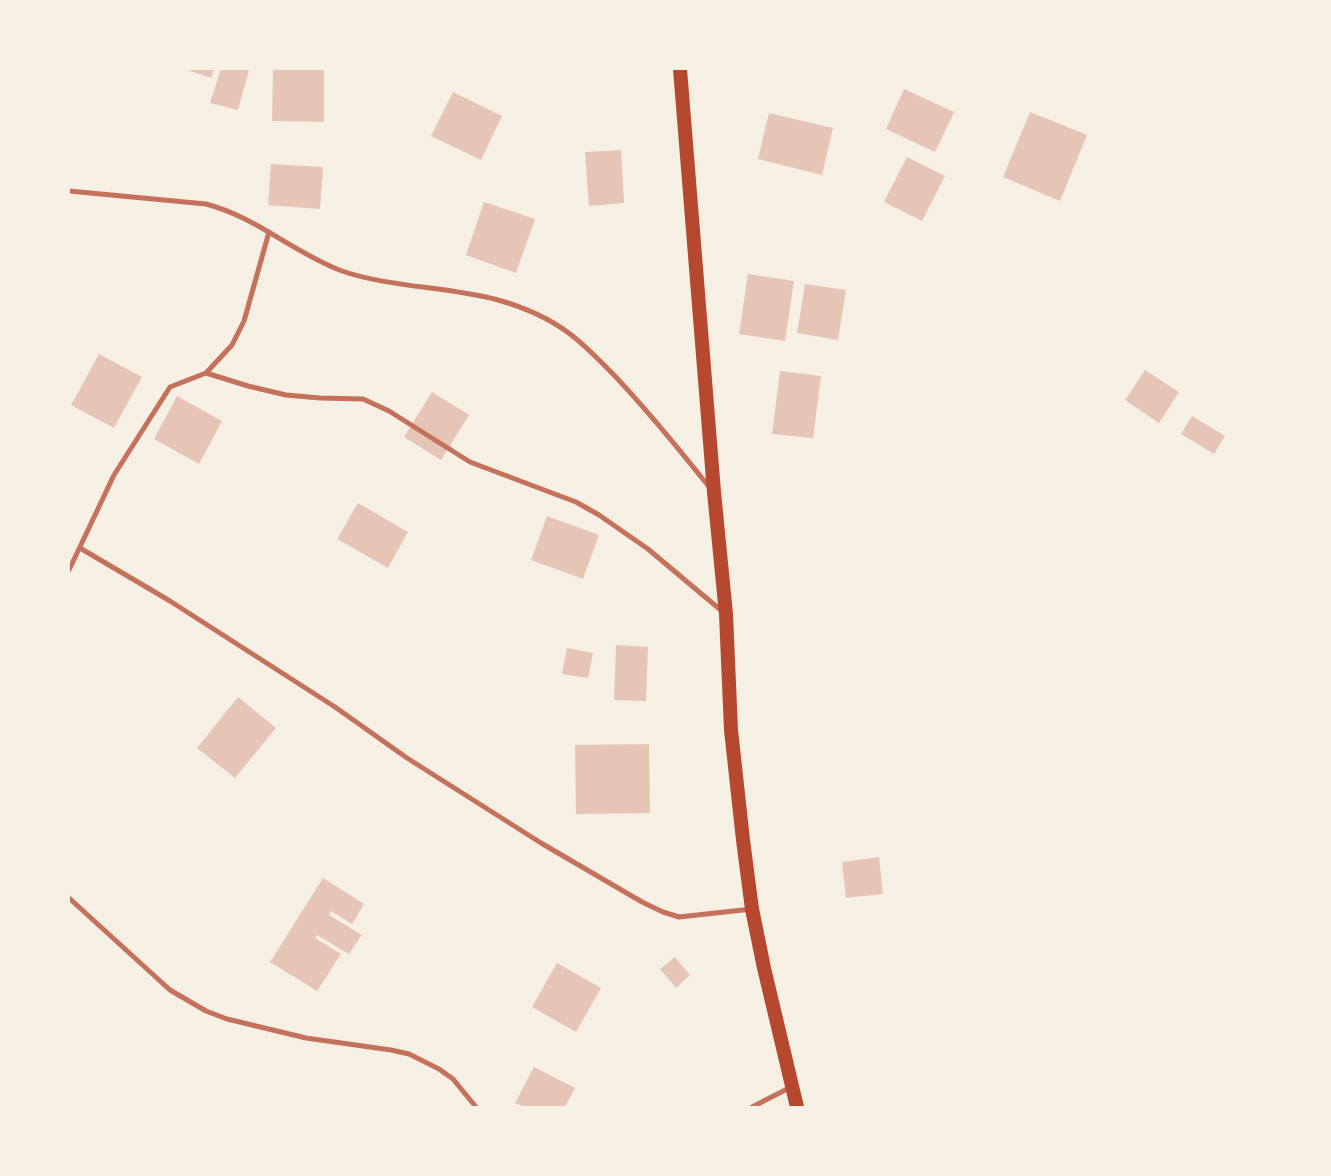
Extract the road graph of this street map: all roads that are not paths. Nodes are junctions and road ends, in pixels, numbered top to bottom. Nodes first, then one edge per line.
1 (680, 69) edge
2 (69, 191) edge
3 (269, 232) junction
4 (206, 373) junction
5 (714, 492) junction
6 (80, 548) junction
7 (69, 570) edge
8 (726, 614) junction
9 (69, 898) edge
10 (752, 909) junction
11 (792, 1087) junction
12 (476, 1107) edge
13 (752, 1107) edge
14 (797, 1107) edge

1 - 5 highway
2 - 3 street
3 - 4 street
3 - 5 street
4 - 6 street
4 - 8 street
5 - 8 highway
6 - 7 street
6 - 10 street
8 - 10 highway
9 - 12 street
10 - 11 highway
11 - 13 street
11 - 14 highway

